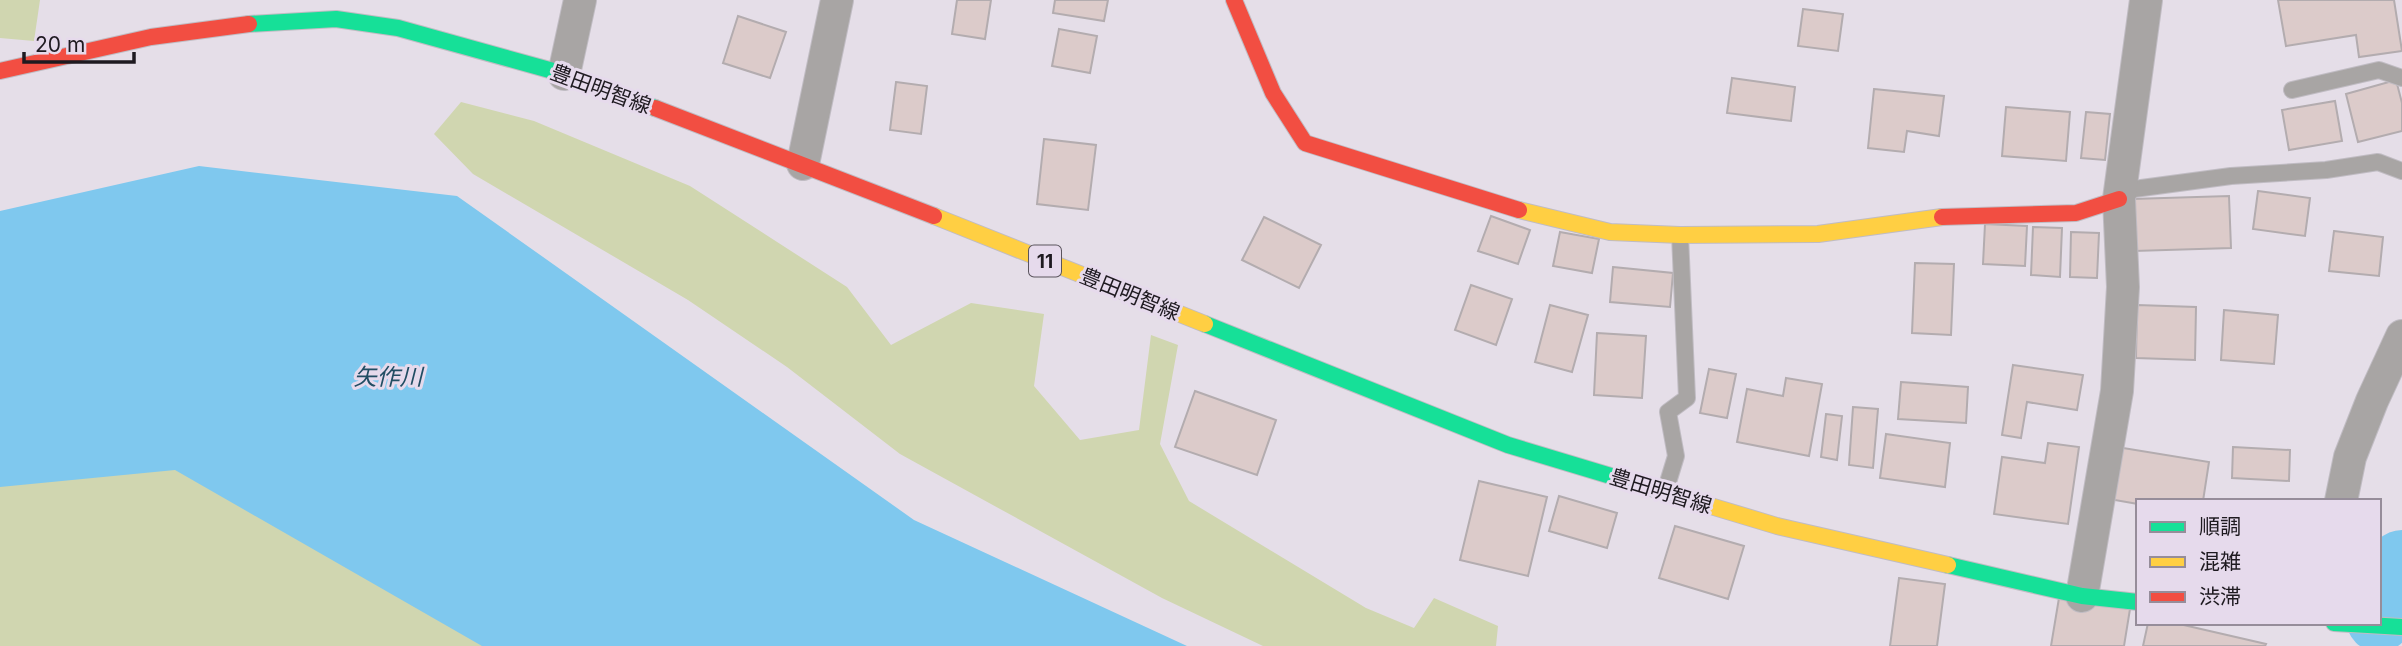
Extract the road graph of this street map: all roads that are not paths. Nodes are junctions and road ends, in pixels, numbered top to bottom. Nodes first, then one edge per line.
1 (580, 0) edge
2 (837, 0) edge
3 (1234, 0) edge
4 (2146, 0) edge
5 (0, 71) edge
6 (564, 74) junction
7 (2402, 78) edge
8 (2292, 90) dead end
9 (803, 164) junction
10 (2402, 171) edge
11 (2119, 199) junction
12 (1680, 235) junction
13 (2402, 336) edge
14 (1665, 492) junction
15 (2340, 499) edge
16 (2082, 596) junction
17 (2136, 602) edge
18 (2356, 625) edge
19 (2402, 628) edge

1 - 6 street
2 - 9 street
3 - 12 main road
4 - 11 street
5 - 6 main road, 豊田明智線 / 11
6 - 9 main road, 豊田明智線 / 11
7 - 8 lane
9 - 14 main road, 豊田明智線 / 11
10 - 11 lane
11 - 12 main road
11 - 16 street
12 - 14 lane
13 - 15 street
14 - 16 main road, 豊田明智線 / 11
16 - 17 main road, 豊田明智線 / 11
18 - 19 main road

